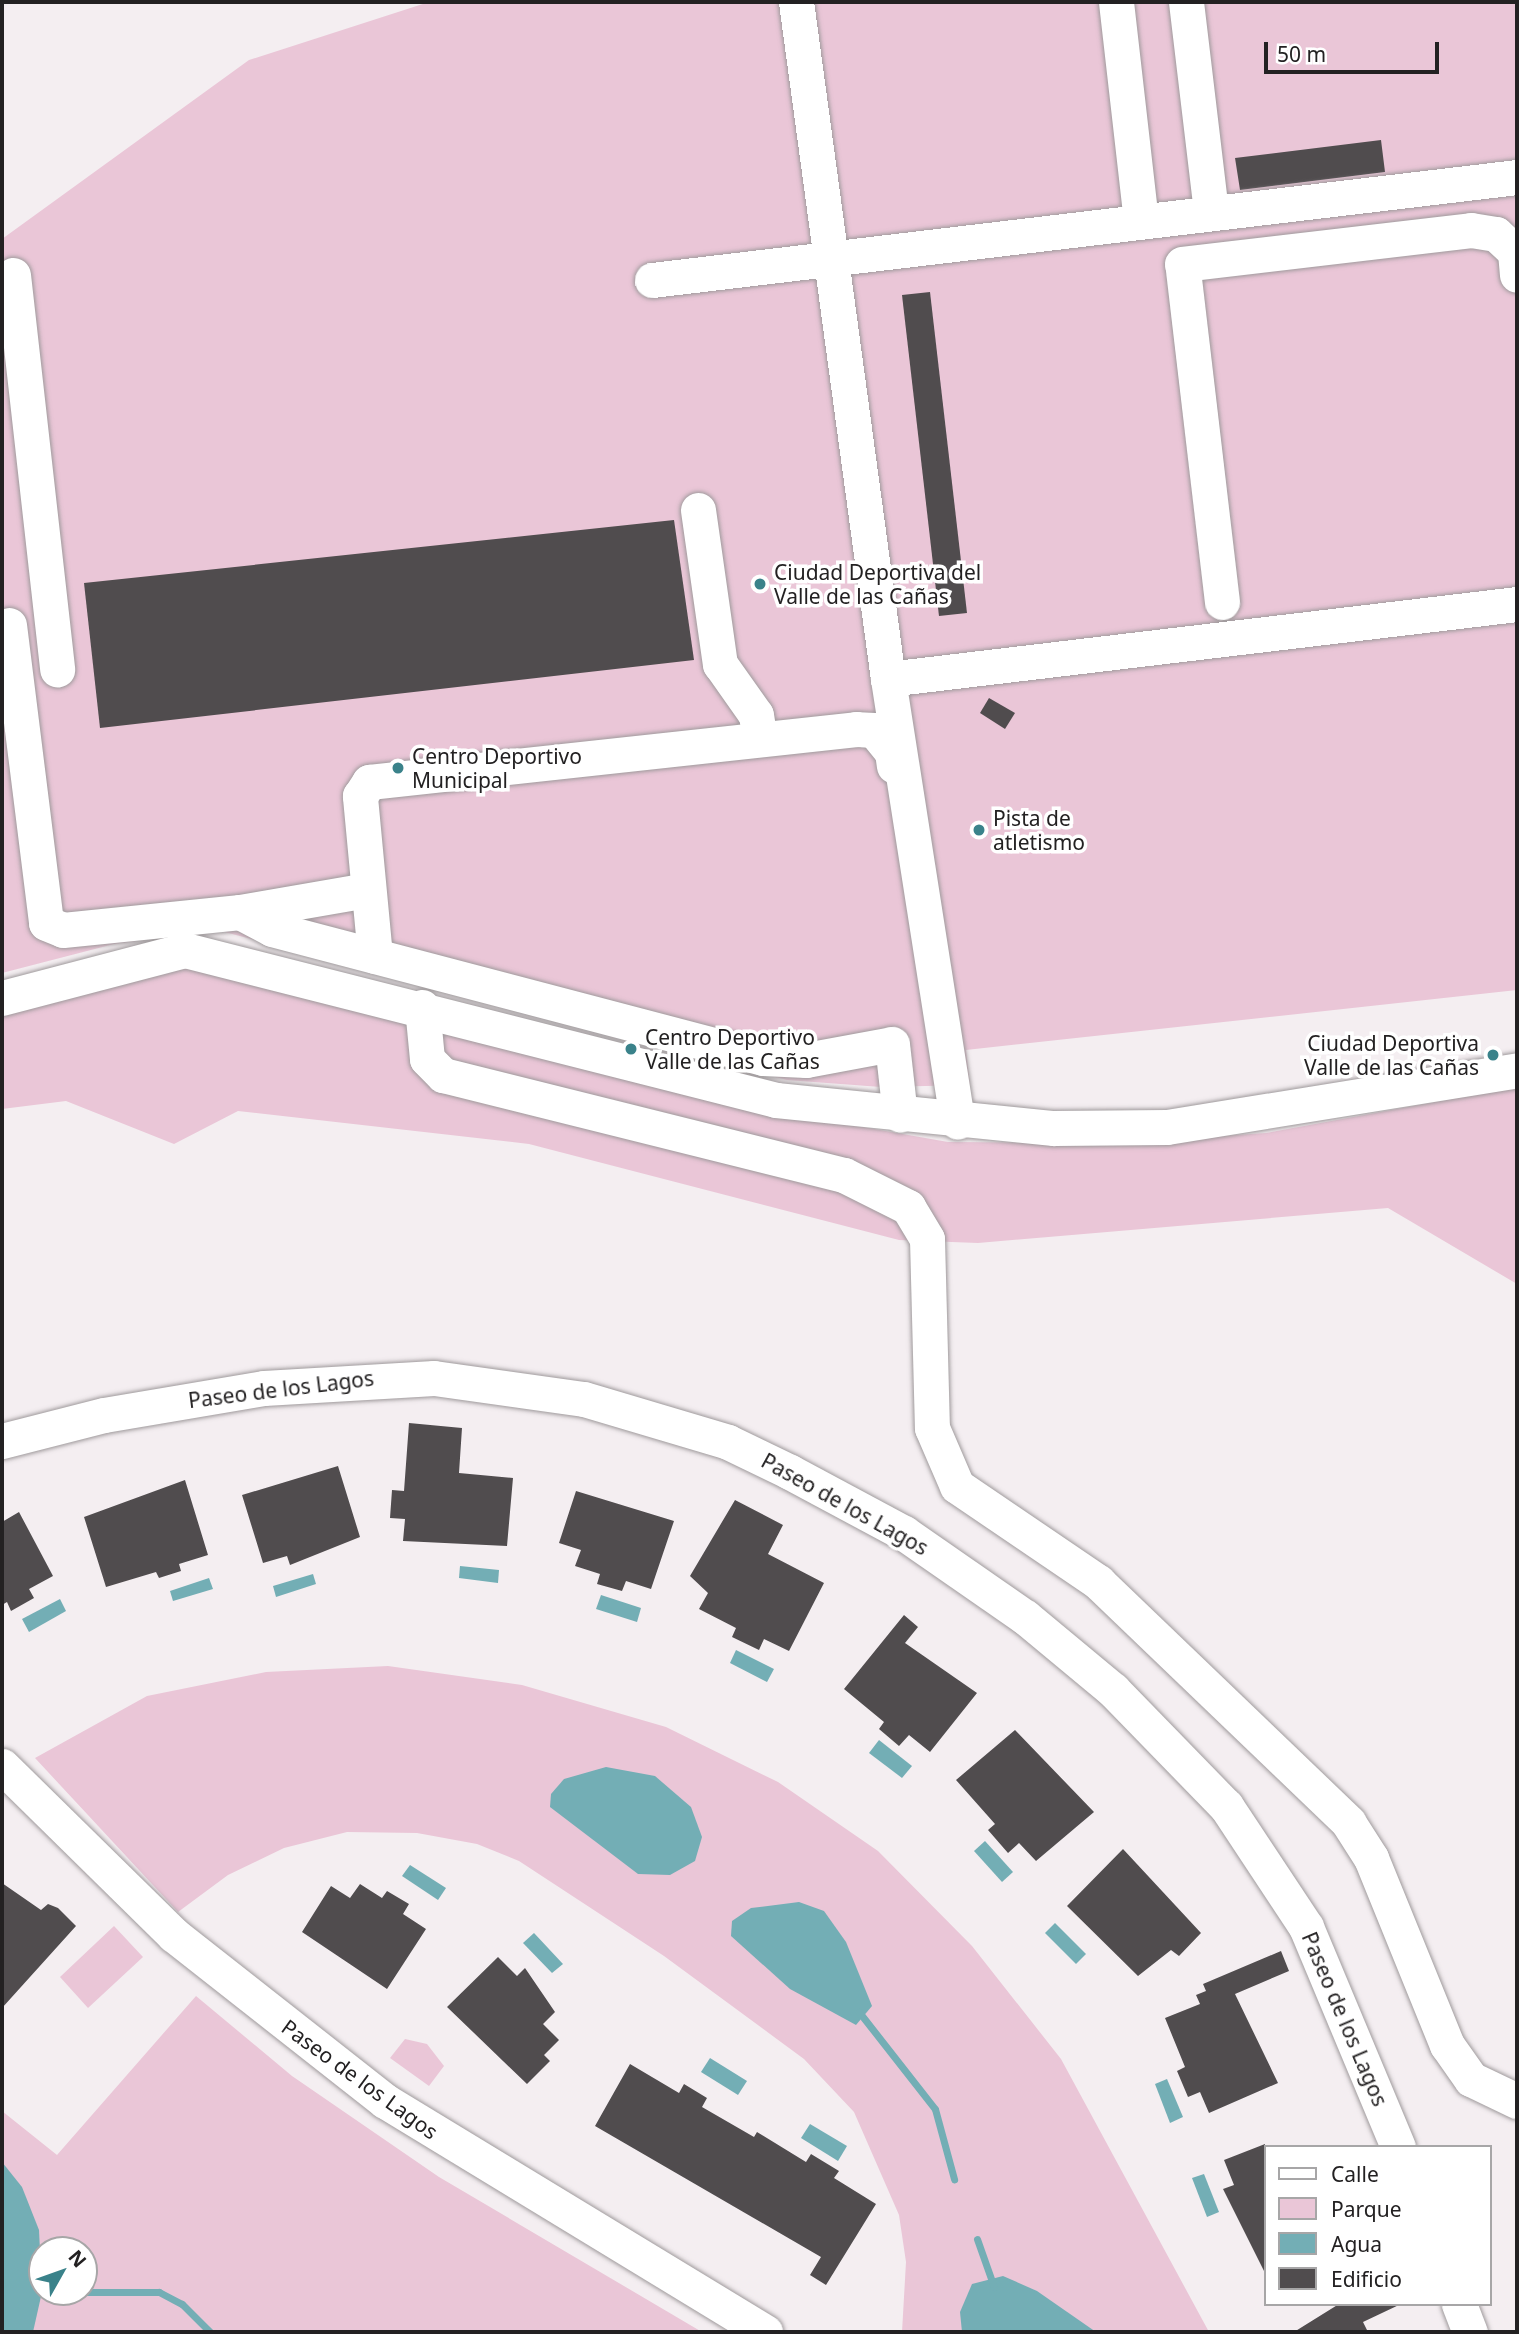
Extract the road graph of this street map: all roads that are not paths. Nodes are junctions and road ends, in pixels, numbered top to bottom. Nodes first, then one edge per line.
1 (796, 2) edge
2 (1116, 2) edge
3 (1186, 2) edge
4 (1517, 177) edge
5 (1211, 213) junction
6 (1141, 220) junction
7 (829, 257) junction
8 (13, 275) dead end
9 (1517, 275) edge
10 (652, 280) dead end
11 (698, 510) dead end
12 (1222, 602) dead end
13 (1517, 604) edge
14 (9, 625) dead end
15 (57, 670) dead end
16 (888, 679) junction
17 (760, 739) junction
18 (367, 890) junction
19 (240, 912) junction
20 (375, 956) junction
21 (2, 998) edge
22 (422, 1007) junction
23 (926, 1037) junction
24 (892, 1044) junction
25 (1517, 1070) edge
26 (900, 1115) junction
27 (946, 1121) junction
28 (2, 1441) edge
29 (2, 1766) edge
30 (1517, 2101) edge
31 (1397, 2145) edge
32 (1460, 2306) edge
33 (765, 2332) edge
34 (1470, 2332) edge

1 - 7 street
2 - 6 street
3 - 5 street
4 - 5 street
5 - 6 street
6 - 7 street
7 - 10 street
7 - 16 street
8 - 15 street
9 - 12 street
11 - 17 street
13 - 16 street
14 - 19 street
16 - 27 street
17 - 18 street
17 - 23 street
18 - 19 street
18 - 20 street
19 - 20 street
20 - 24 street
21 - 22 street
22 - 26 street
22 - 30 street
23 - 24 street
23 - 27 street
24 - 26 street
25 - 27 street
26 - 27 street
28 - 31 street, Paseo de los Lagos
29 - 33 street, Paseo de los Lagos
32 - 34 street

